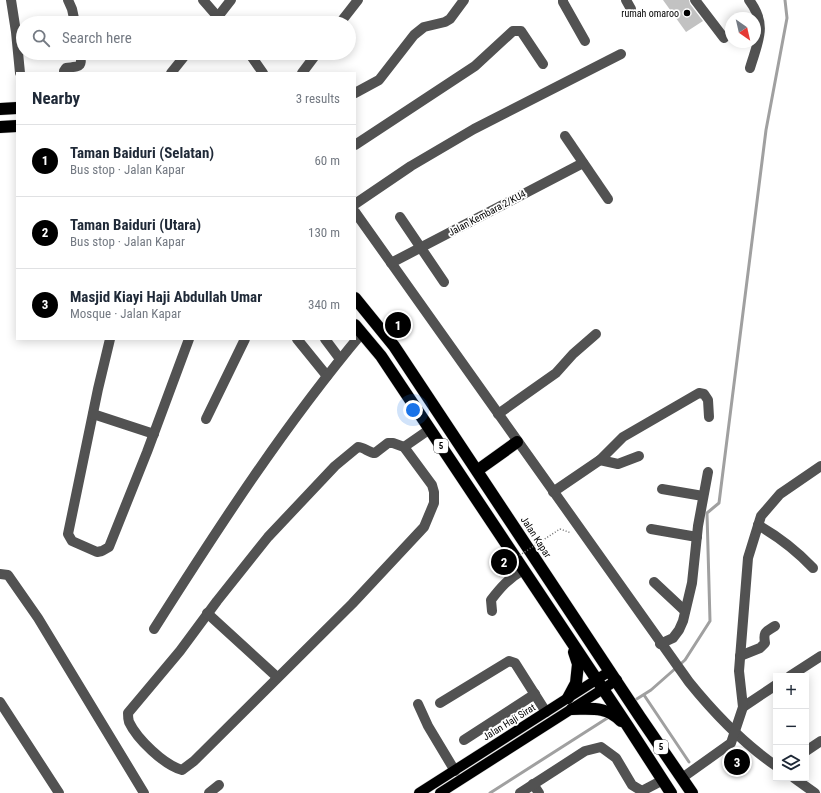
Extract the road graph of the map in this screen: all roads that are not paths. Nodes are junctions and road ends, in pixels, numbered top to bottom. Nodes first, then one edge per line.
1 (11, 0) edge
2 (68, 0) edge
3 (231, 0) edge
4 (358, 0) edge
5 (464, 0) edge
6 (563, 0) edge
7 (695, 0) edge
8 (749, 0) edge
9 (205, 1) edge
10 (73, 16) edge
11 (215, 16) edge
12 (221, 16) edge
13 (345, 16) edge
14 (16, 32) edge
15 (724, 38) dead end
16 (586, 41) dead end
17 (621, 54) dead end
18 (19, 60) edge
19 (82, 60) edge
20 (182, 60) edge
21 (254, 60) edge
22 (312, 60) edge
23 (542, 64) dead end
24 (750, 68) dead end
25 (20, 72) edge
26 (64, 72) edge
27 (172, 72) edge
28 (262, 72) edge
29 (303, 72) edge
30 (356, 92) edge
31 (16, 108) edge
32 (0, 109) edge
33 (16, 126) edge
34 (0, 127) edge
35 (565, 136) dead end
36 (356, 144) edge
37 (583, 163) junction
38 (608, 199) dead end
39 (356, 203) edge
40 (356, 213) edge
41 (400, 216) dead end
42 (421, 248) junction
43 (391, 263) junction
44 (444, 282) dead end
45 (356, 299) edge
46 (358, 329) edge
47 (596, 334) dead end
48 (110, 340) edge
49 (189, 340) edge
50 (245, 340) edge
51 (298, 340) edge
52 (326, 340) edge
53 (351, 340) edge
54 (340, 359) junction
55 (327, 376) junction
56 (93, 414) junction
57 (498, 414) junction
58 (709, 417) dead end
59 (206, 419) dead end
60 (430, 428) junction
61 (154, 434) junction
62 (518, 442) junction
63 (404, 447) junction
64 (639, 456) dead end
65 (600, 460) junction
66 (821, 466) edge
67 (478, 470) junction
68 (708, 472) dead end
69 (662, 489) dead end
70 (553, 492) junction
71 (703, 496) junction
72 (758, 525) junction
73 (651, 529) dead end
74 (697, 537) junction
75 (537, 560) junction
76 (813, 568) dead end
77 (523, 570) junction
78 (0, 574) edge
79 (654, 582) dead end
80 (492, 611) dead end
81 (685, 611) junction
82 (207, 613) junction
83 (775, 626) dead end
84 (154, 629) dead end
85 (568, 636) junction
86 (660, 644) junction
87 (740, 656) junction
88 (821, 656) edge
89 (795, 673) edge
90 (613, 676) junction
91 (277, 678) junction
92 (600, 684) junction
93 (773, 687) edge
94 (535, 694) junction
95 (0, 702) edge
96 (440, 703) dead end
97 (570, 703) junction
98 (418, 704) dead end
99 (607, 705) junction
100 (743, 707) junction
101 (546, 712) junction
102 (629, 728) junction
103 (735, 731) junction
104 (464, 740) dead end
105 (821, 742) edge
106 (809, 749) edge
107 (773, 763) edge
108 (455, 771) junction
109 (682, 778) junction
110 (663, 780) junction
111 (798, 781) edge
112 (219, 785) dead end
113 (536, 789) edge
114 (642, 792) edge
115 (59, 793) edge
116 (144, 793) edge
117 (209, 793) edge
118 (419, 793) edge
119 (440, 793) edge
120 (520, 793) edge
121 (671, 793) edge
122 (692, 793) edge
123 (814, 793) edge

1 - 14 street
2 - 10 street
3 - 12 street
4 - 13 street
5 - 30 street
6 - 16 street
7 - 15 street
8 - 24 street
9 - 11 street
17 - 39 street
18 - 25 street
19 - 26 street
20 - 27 street
21 - 28 street
22 - 29 street
23 - 36 street
31 - 32 highway
33 - 34 highway
35 - 37 street
37 - 38 street
37 - 42 street, Jalan Kembara 2/KU4
40 - 43 street
41 - 42 street
42 - 43 street, Jalan Kembara 2/KU4
42 - 44 street
43 - 57 street
45 - 67 highway, Jalan Kapar / 5
46 - 60 highway, 5
47 - 57 street
48 - 56 street
49 - 61 street
50 - 59 street
51 - 55 street
52 - 54 street
53 - 54 street
54 - 55 street
55 - 84 street
56 - 61 street
56 - 61 street
57 - 62 street
58 - 65 street
60 - 63 street
60 - 77 highway, 5
62 - 67 highway
62 - 70 street
63 - 82 street
63 - 91 street
64 - 65 street
65 - 70 street
66 - 72 street
67 - 75 highway, Jalan Kapar / 5
68 - 71 street
69 - 71 street
70 - 86 street
71 - 74 street
72 - 76 street
72 - 87 street
73 - 74 street
74 - 81 street
75 - 77 highway
75 - 90 highway, Jalan Kapar / 5
77 - 80 street
77 - 85 highway, 5
78 - 116 street
79 - 81 street
81 - 86 street
82 - 91 street
82 - 91 street
83 - 87 street
85 - 92 highway, 5
85 - 97 highway
86 - 103 street
87 - 100 street
88 - 89 street
90 - 92 main road, Jalan Haji Sirat
90 - 109 highway, Jalan Kapar / 5
92 - 97 main road, Jalan Haji Sirat
92 - 99 highway, 5
93 - 100 street
94 - 96 street
94 - 101 street
94 - 104 street
95 - 115 street
97 - 99 highway
97 - 101 main road, Jalan Haji Sirat
97 - 119 main road, Jalan Haji Sirat
98 - 108 street
99 - 102 highway, 5
99 - 102 highway
100 - 103 street
101 - 108 main road, Jalan Haji Sirat
102 - 110 highway, 5
103 - 107 street
103 - 109 street
105 - 106 street
108 - 118 main road, Jalan Haji Sirat
109 - 122 highway, Jalan Kapar / 5
110 - 114 street
110 - 121 highway, 5
111 - 123 street
112 - 117 street
113 - 114 street
113 - 120 street

